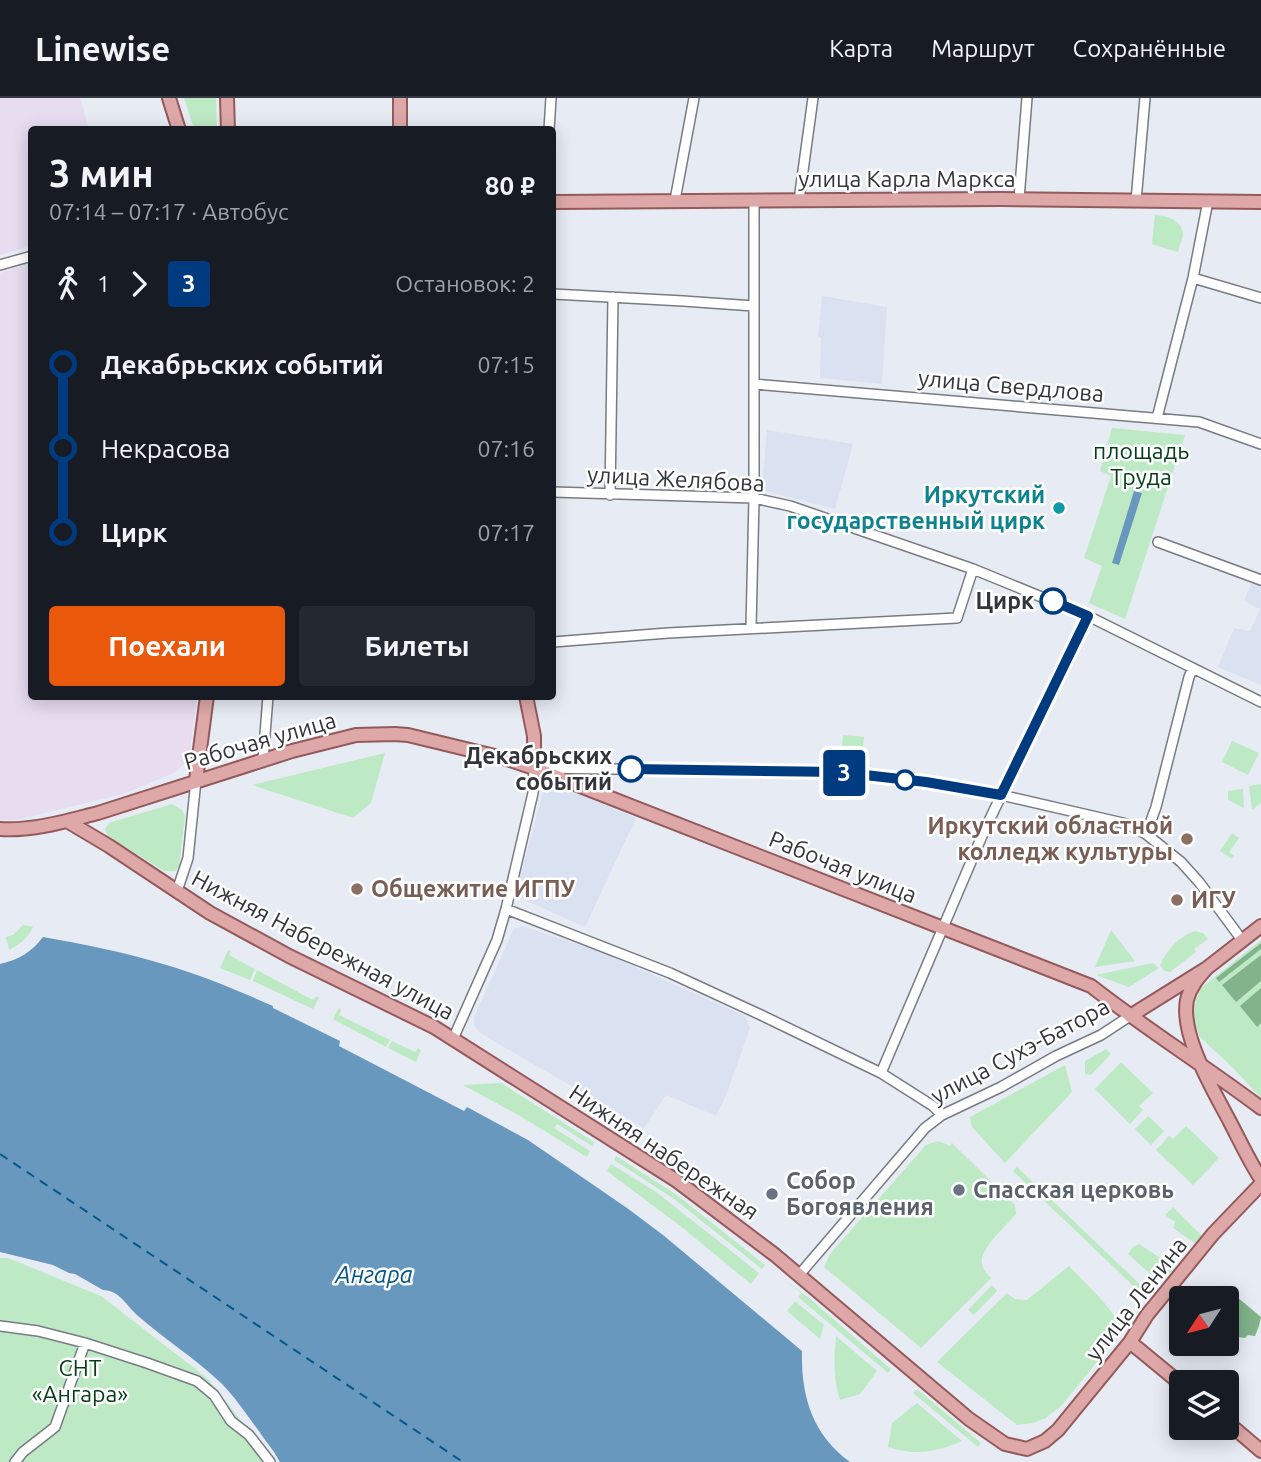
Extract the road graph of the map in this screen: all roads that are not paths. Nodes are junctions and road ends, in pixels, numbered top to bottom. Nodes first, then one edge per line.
1 (169, 98) edge
2 (227, 98) edge
3 (400, 98) edge
4 (551, 98) edge
5 (694, 98) edge
6 (813, 98) edge
7 (1027, 98) edge
8 (1145, 98) edge
9 (178, 126) edge
10 (228, 126) edge
11 (400, 126) edge
12 (549, 126) edge
13 (1019, 199) junction
14 (675, 200) junction
15 (754, 200) junction
16 (799, 200) junction
17 (1136, 201) junction
18 (1208, 201) junction
19 (556, 202) edge
20 (1261, 202) edge
21 (28, 255) edge
22 (0, 263) edge
23 (1192, 278) junction
24 (556, 294) edge
25 (613, 297) junction
26 (1261, 298) edge
27 (754, 306) junction
28 (754, 384) junction
29 (1157, 418) junction
30 (1261, 444) edge
31 (556, 492) edge
32 (610, 495) junction
33 (754, 498) junction
34 (1158, 542) dead end
35 (973, 569) junction
36 (1261, 580) edge
37 (1088, 616) junction
38 (751, 628) junction
39 (556, 642) edge
40 (1193, 668) junction
41 (206, 700) edge
42 (268, 700) edge
43 (527, 700) edge
44 (1261, 702) edge
45 (263, 760) junction
46 (534, 768) junction
47 (196, 780) junction
48 (1001, 795) junction
49 (67, 821) junction
50 (0, 829) edge
51 (1146, 834) junction
52 (177, 891) junction
53 (506, 909) junction
54 (1261, 926) edge
55 (943, 929) junction
56 (1242, 940) junction
57 (1207, 968) junction
58 (1130, 1016) junction
59 (453, 1039) junction
60 (1201, 1066) junction
61 (881, 1073) junction
62 (1261, 1108) edge
63 (942, 1115) junction
64 (1261, 1181) edge
65 (799, 1275) junction
66 (0, 1326) edge
67 (1130, 1342) junction
68 (85, 1343) junction
69 (1169, 1374) edge
70 (1239, 1432) edge
71 (1045, 1441) joint
72 (1261, 1451) edge
73 (15, 1462) edge
74 (270, 1462) edge

1 - 9 main road
2 - 10 main road
3 - 11 main road
4 - 12 street
5 - 14 street
6 - 16 street
7 - 13 street
8 - 17 street
13 - 16 main road, улица Карла Маркса
13 - 17 main road, улица Карла Маркса
14 - 15 main road, улица Карла Маркса
14 - 19 main road, улица Карла Маркса
15 - 16 main road, улица Карла Маркса
15 - 27 street
17 - 18 main road, улица Карла Маркса
18 - 20 main road, улица Карла Маркса
18 - 23 street
21 - 22 street
23 - 26 street
23 - 29 street
24 - 25 street
25 - 27 street
25 - 32 street
27 - 28 street
28 - 29 street, улица Свердлова
28 - 33 street
29 - 30 street, улица Свердлова
31 - 32 street, улица Желябова
32 - 33 street, улица Желябова
33 - 35 street, улица Желябова
33 - 38 street
34 - 36 street
35 - 37 street, улица Желябова
35 - 38 street
37 - 40 street, улица Желябова
37 - 48 street
38 - 39 street
40 - 44 street, улица Желябова
40 - 51 street
41 - 47 main road
42 - 45 street
43 - 46 main road
45 - 46 main road, Рабочая улица
45 - 47 main road, Рабочая улица
46 - 48 street
46 - 53 street
46 - 55 main road, Рабочая улица
47 - 49 main road, Рабочая улица
47 - 52 street
48 - 51 street
48 - 55 street
49 - 50 main road, Рабочая улица
49 - 52 main road, Нижняя Набережная улица
51 - 56 street
52 - 59 main road, Нижняя Набережная улица
53 - 59 street
53 - 61 street
54 - 56 main road, улица Сухэ-Батора
55 - 58 main road, Рабочая улица
55 - 61 street
56 - 57 main road, улица Сухэ-Батора
57 - 58 main road, улица Сухэ-Батора
57 - 60 main road
58 - 60 main road, Рабочая улица
58 - 63 street, улица Сухэ-Батора
59 - 65 main road, Нижняя набережная
60 - 62 main road, Рабочая улица
60 - 64 main road
61 - 63 street
63 - 65 street, улица Сухэ-Батора
64 - 67 main road, улица Ленина
65 - 71 main road, Нижняя набережная
66 - 68 street
67 - 69 main road
67 - 71 main road, улица Ленина
68 - 73 street
68 - 74 street
70 - 72 main road

